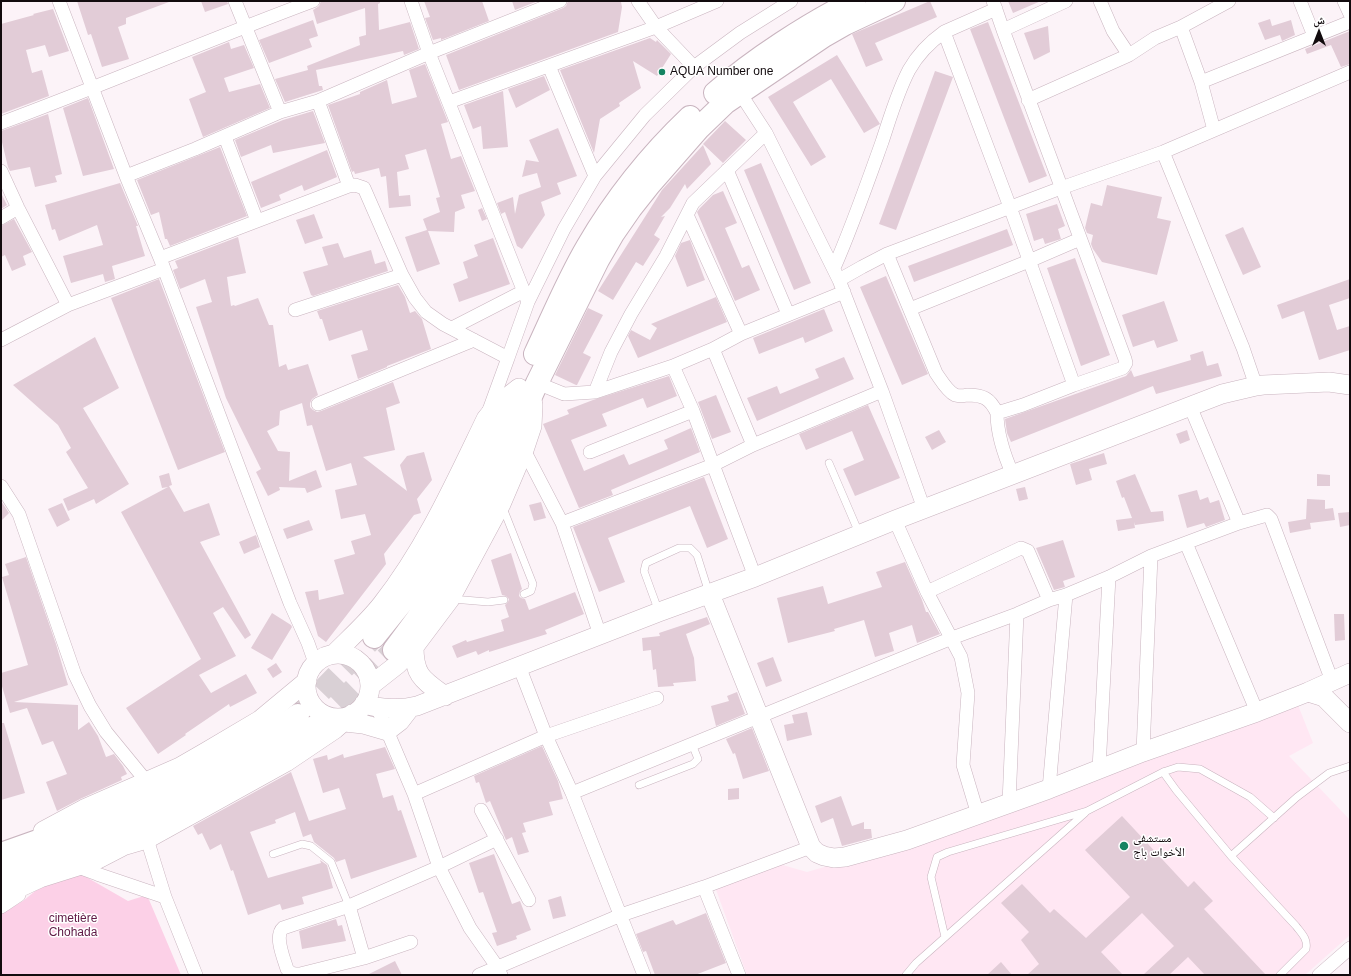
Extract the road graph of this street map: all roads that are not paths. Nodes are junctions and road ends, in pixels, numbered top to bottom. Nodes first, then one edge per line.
1 (59, 1) edge
2 (235, 1) edge
3 (313, 1) edge
4 (411, 1) edge
5 (560, 1) edge
6 (638, 1) edge
7 (717, 1) edge
8 (791, 1) edge
9 (854, 1) edge
10 (894, 1) edge
11 (1066, 1) edge
12 (1100, 1) edge
13 (1230, 1) edge
14 (1300, 1) edge
15 (1344, 1) edge
16 (994, 5) edge
17 (1350, 14) edge
18 (1350, 22) edge
19 (245, 27) junction
20 (656, 27) junction
21 (1181, 27) junction
22 (1003, 30) junction
23 (944, 32) junction
24 (1314, 36) junction
25 (429, 53) junction
26 (1129, 55) junction
27 (549, 66) junction
28 (694, 67) junction
29 (1350, 72) edge
30 (1201, 82) junction
31 (93, 88) junction
32 (740, 92) junction
33 (1028, 100) junction
34 (318, 101) junction
35 (449, 102) junction
36 (280, 112) junction
37 (1, 123) edge
38 (1214, 130) junction
39 (766, 133) junction
40 (225, 137) junction
41 (1163, 152) junction
42 (728, 170) junction
43 (1, 171) edge
44 (126, 176) junction
45 (595, 176) junction
46 (349, 186) junction
47 (1061, 188) junction
48 (18, 208) junction
49 (1010, 208) junction
50 (687, 215) junction
51 (1, 218) edge
52 (257, 221) junction
53 (1080, 239) junction
54 (887, 254) junction
55 (1029, 261) junction
56 (162, 264) junction
57 (402, 276) junction
58 (839, 280) junction
59 (526, 297) junction
60 (68, 305) junction
61 (910, 309) junction
62 (295, 310) dead end
63 (788, 314) junction
64 (452, 328) junction
65 (741, 334) junction
66 (1, 340) edge
67 (474, 340) junction
68 (713, 349) junction
69 (508, 358) junction
70 (673, 366) junction
71 (1074, 385) junction
72 (1350, 385) edge
73 (1256, 386) junction
74 (529, 389) junction
75 (882, 391) junction
76 (595, 392) junction
77 (318, 404) dead end
78 (1190, 406) junction
79 (692, 411) junction
80 (997, 413) junction
81 (486, 419) junction
82 (753, 445) junction
83 (524, 450) junction
84 (590, 452) dead end
85 (829, 463) dead end
86 (712, 465) junction
87 (1013, 475) junction
88 (1, 486) edge
89 (501, 504) junction
90 (924, 509) junction
91 (896, 520) junction
92 (562, 523) junction
93 (1239, 523) junction
94 (860, 535) junction
95 (1186, 543) junction
96 (1151, 556) junction
97 (755, 577) junction
98 (1109, 577) junction
99 (928, 592) junction
100 (524, 594) dead end
101 (710, 594) junction
102 (1066, 595) junction
103 (450, 599) junction
104 (504, 600) dead end
105 (1049, 600) junction
106 (659, 612) junction
107 (1017, 614) junction
108 (600, 635) junction
109 (374, 637) tunnel mouth
110 (952, 638) junction
111 (404, 648) junction
112 (334, 654) junction
113 (315, 663) junction
114 (519, 666) junction
115 (1350, 673) edge
116 (307, 681) junction
117 (1332, 681) junction
118 (1308, 692) junction
119 (444, 696) junction
120 (657, 698) dead end
121 (363, 704) junction
122 (414, 707) junction
123 (1257, 712) junction
124 (760, 717) junction
125 (1350, 723) edge
126 (387, 731) junction
127 (546, 736) junction
128 (692, 744) junction
129 (1143, 752) junction
130 (1350, 766) edge
131 (1099, 769) junction
132 (1163, 772) junction
133 (147, 782) junction
134 (640, 785) dead end
135 (1049, 789) junction
136 (572, 793) junction
137 (414, 794) junction
138 (1009, 804) junction
139 (481, 810) dead end
140 (1087, 811) junction
141 (978, 815) junction
142 (1274, 818) junction
143 (147, 839) junction
144 (496, 839) junction
145 (124, 846) junction
146 (811, 847) junction
147 (2, 854) edge
148 (273, 854) dead end
149 (1231, 856) junction
150 (78, 866) junction
151 (439, 867) junction
152 (35, 872) junction
153 (1, 876) edge
154 (704, 887) junction
155 (1, 896) edge
156 (165, 897) junction
157 (529, 900) dead end
158 (348, 906) junction
159 (1, 907) edge
160 (621, 915) junction
161 (945, 937) junction
162 (411, 942) dead end
163 (1350, 948) edge
164 (364, 958) junction
165 (499, 971) edge
166 (1321, 974) edge
167 (196, 975) edge
168 (479, 975) edge
169 (644, 975) edge
170 (739, 975) edge
171 (906, 975) edge
172 (1280, 975) edge

1 - 31 street
2 - 19 street
3 - 19 street
4 - 25 street
5 - 25 street
6 - 20 street
7 - 20 street
8 - 28 street
9 - 74 highway
10 - 32 highway
11 - 22 street
12 - 26 street
13 - 21 street
14 - 24 street
15 - 17 street
16 - 22 street
16 - 23 street
18 - 24 street
19 - 31 street
19 - 36 street
20 - 27 street
20 - 28 street
21 - 26 street
21 - 30 street
22 - 33 street
23 - 49 street
23 - 58 street
24 - 30 street
25 - 34 street
25 - 35 street
26 - 33 street
27 - 35 street
27 - 45 street
28 - 45 street
29 - 38 street
30 - 38 street
31 - 37 street
31 - 44 street
32 - 39 street
32 - 74 highway
33 - 47 street
34 - 36 street
34 - 46 street
35 - 59 street
36 - 40 street
38 - 41 street
39 - 42 street
39 - 58 street
40 - 44 street
40 - 52 street
41 - 47 street
41 - 73 street
42 - 50 street
42 - 63 street
43 - 48 street
44 - 56 street
45 - 59 street
46 - 52 street
46 - 57 street
47 - 49 street
47 - 53 street
48 - 51 street
48 - 60 street
49 - 54 street
49 - 55 street
50 - 65 street
50 - 76 street
52 - 56 street
53 - 55 street
53 - 71 street
54 - 58 street
54 - 61 street
55 - 61 street
55 - 71 street
56 - 60 street
56 - 113 street
57 - 62 street
57 - 64 street
58 - 63 street
58 - 75 street
59 - 64 street
59 - 69 street
60 - 66 street
61 - 80 street
63 - 65 street
64 - 67 street
65 - 68 street
67 - 69 street
67 - 77 street
68 - 70 street
68 - 82 street
69 - 81 street
70 - 76 street
70 - 79 street
71 - 80 street
72 - 73 main road
73 - 78 main road
74 - 76 street
74 - 81 main road
74 - 83 main road
74 - 109 highway
74 - 111 highway
75 - 82 street
75 - 90 street
78 - 87 main road
78 - 93 street
79 - 84 street
79 - 86 street
80 - 87 street
81 - 112 main road
82 - 86 street
83 - 89 main road
83 - 92 street
85 - 94 lane
86 - 92 street
86 - 97 street
87 - 90 main road
88 - 133 street
89 - 100 lane
89 - 103 main road
90 - 91 main road
91 - 94 main road
91 - 99 street
92 - 108 street
93 - 95 street
93 - 117 street
94 - 97 main road
95 - 96 street
95 - 123 street
96 - 98 street
96 - 129 street
97 - 101 main road
98 - 102 street
98 - 131 street
99 - 105 street
99 - 110 street
101 - 106 main road
101 - 106 lane
101 - 124 main road
102 - 105 street
102 - 135 street
103 - 104 lane
103 - 111 main road
105 - 107 street
106 - 108 main road
107 - 110 street
107 - 138 street
108 - 114 main road
110 - 124 street
110 - 141 street
111 - 119 main road
111 - 121 main road
112 - 113 main road
112 - 121 main road
113 - 116 main road
114 - 119 main road
114 - 127 street
115 - 117 main road
116 - 121 main road
116 - 133 main road
117 - 118 main road
118 - 123 main road
118 - 125 main road
119 - 122 main road
120 - 127 street
121 - 122 main road
121 - 126 street
121 - 126 main road
121 - 143 main road
122 - 126 main road
123 - 129 main road
124 - 128 street
124 - 146 main road
126 - 137 street
127 - 136 street
127 - 137 street
128 - 134 lane
128 - 136 street
129 - 131 main road
130 - 142 lane
131 - 135 main road
132 - 140 lane
132 - 142 lane
132 - 149 lane
133 - 147 main road
135 - 138 main road
136 - 160 street
137 - 151 street
138 - 141 main road
139 - 144 street
140 - 161 lane
140 - 161 lane
141 - 146 main road
142 - 149 lane
143 - 145 main road
143 - 156 street
144 - 151 street
144 - 157 street
145 - 150 main road
145 - 152 highway
146 - 154 street
147 - 152 highway
148 - 158 lane
149 - 172 lane
150 - 152 main road
150 - 156 street
151 - 158 street
151 - 165 street
152 - 153 highway
152 - 155 main road
152 - 159 street
154 - 160 street
154 - 170 street
156 - 167 street
158 - 164 street
158 - 164 street
160 - 165 street
160 - 169 street
161 - 171 lane
162 - 164 street
163 - 166 street
165 - 168 street

